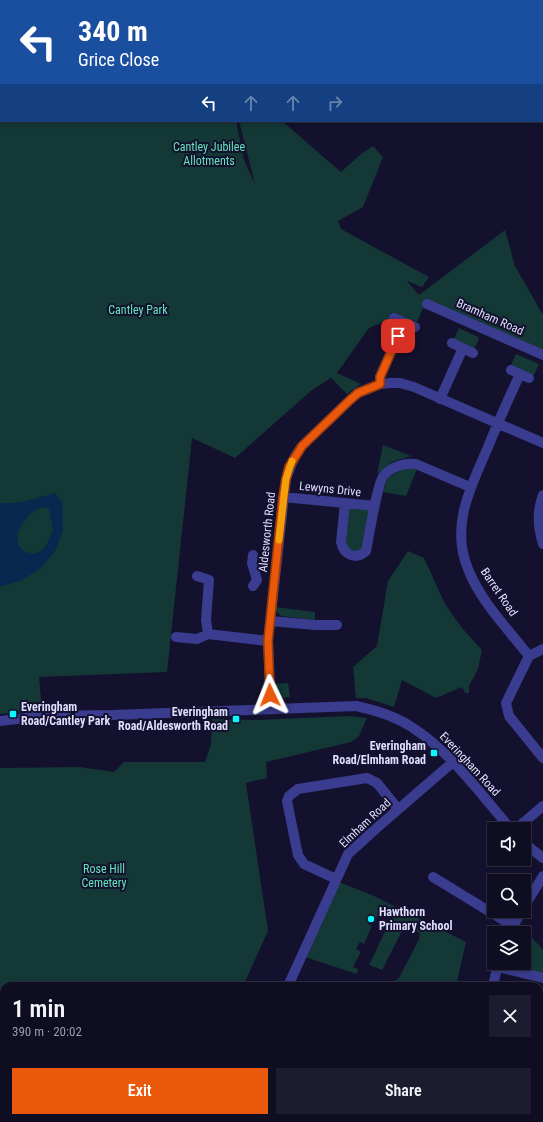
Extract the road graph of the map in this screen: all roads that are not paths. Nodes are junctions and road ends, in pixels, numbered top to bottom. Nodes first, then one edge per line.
1 (427, 304) dead end
2 (394, 318) dead end
3 (404, 323) junction
4 (416, 327) dead end
5 (452, 343) dead end
6 (463, 348) junction
7 (473, 352) dead end
8 (543, 355) edge
9 (520, 374) dead end
10 (380, 384) junction
11 (440, 398) junction
12 (498, 424) junction
13 (543, 443) edge
14 (470, 488) junction
15 (543, 494) edge
16 (283, 497) junction
17 (345, 504) junction
18 (375, 506) junction
19 (543, 544) edge
20 (253, 555) dead end
21 (197, 576) dead end
22 (274, 583) junction
23 (271, 620) junction
24 (337, 625) dead end
25 (208, 634) junction
26 (176, 637) dead end
27 (268, 641) junction
28 (543, 650) edge
29 (530, 656) junction
30 (270, 709) junction
31 (0, 721) edge
32 (543, 758) edge
33 (453, 762) junction
34 (543, 806) edge
35 (398, 809) junction
36 (505, 822) edge
37 (524, 822) edge
38 (531, 849) edge
39 (543, 858) edge
40 (543, 876) edge
41 (433, 877) dead end
42 (336, 879) junction
43 (531, 896) edge
44 (505, 926) edge
45 (497, 970) edge
46 (515, 970) edge
47 (543, 978) edge
48 (290, 982) edge
49 (494, 982) edge

1 - 8 street, Bramham Road
2 - 3 street
3 - 4 street
3 - 10 street
5 - 6 street
6 - 7 street
6 - 11 street
9 - 12 street, Barret Road
10 - 11 street, Aldesworth Road
10 - 16 street, Aldesworth Road
11 - 12 street, Aldesworth Road
12 - 13 street, Aldesworth Road
12 - 14 street, Barret Road
14 - 18 street
14 - 29 street, Barret Road
15 - 19 street
16 - 17 street, Lewyns Drive
16 - 22 street, Aldesworth Road
17 - 18 street, Lewyns Drive
17 - 18 street
20 - 22 street
21 - 25 street
22 - 23 street, Aldesworth Road
23 - 24 street
23 - 27 street, Aldesworth Road
25 - 26 street
25 - 27 street
27 - 30 street, Aldesworth Road
28 - 29 street
29 - 32 street
30 - 31 street, Everingham Road
30 - 33 street, Everingham Road
33 - 35 street, Elmham Road
33 - 36 street, Everingham Road
34 - 37 street
35 - 42 street, Elmham Road
35 - 42 street
38 - 39 street
40 - 43 street
41 - 44 street
42 - 48 street, Elmham Road
45 - 49 street
46 - 47 street

